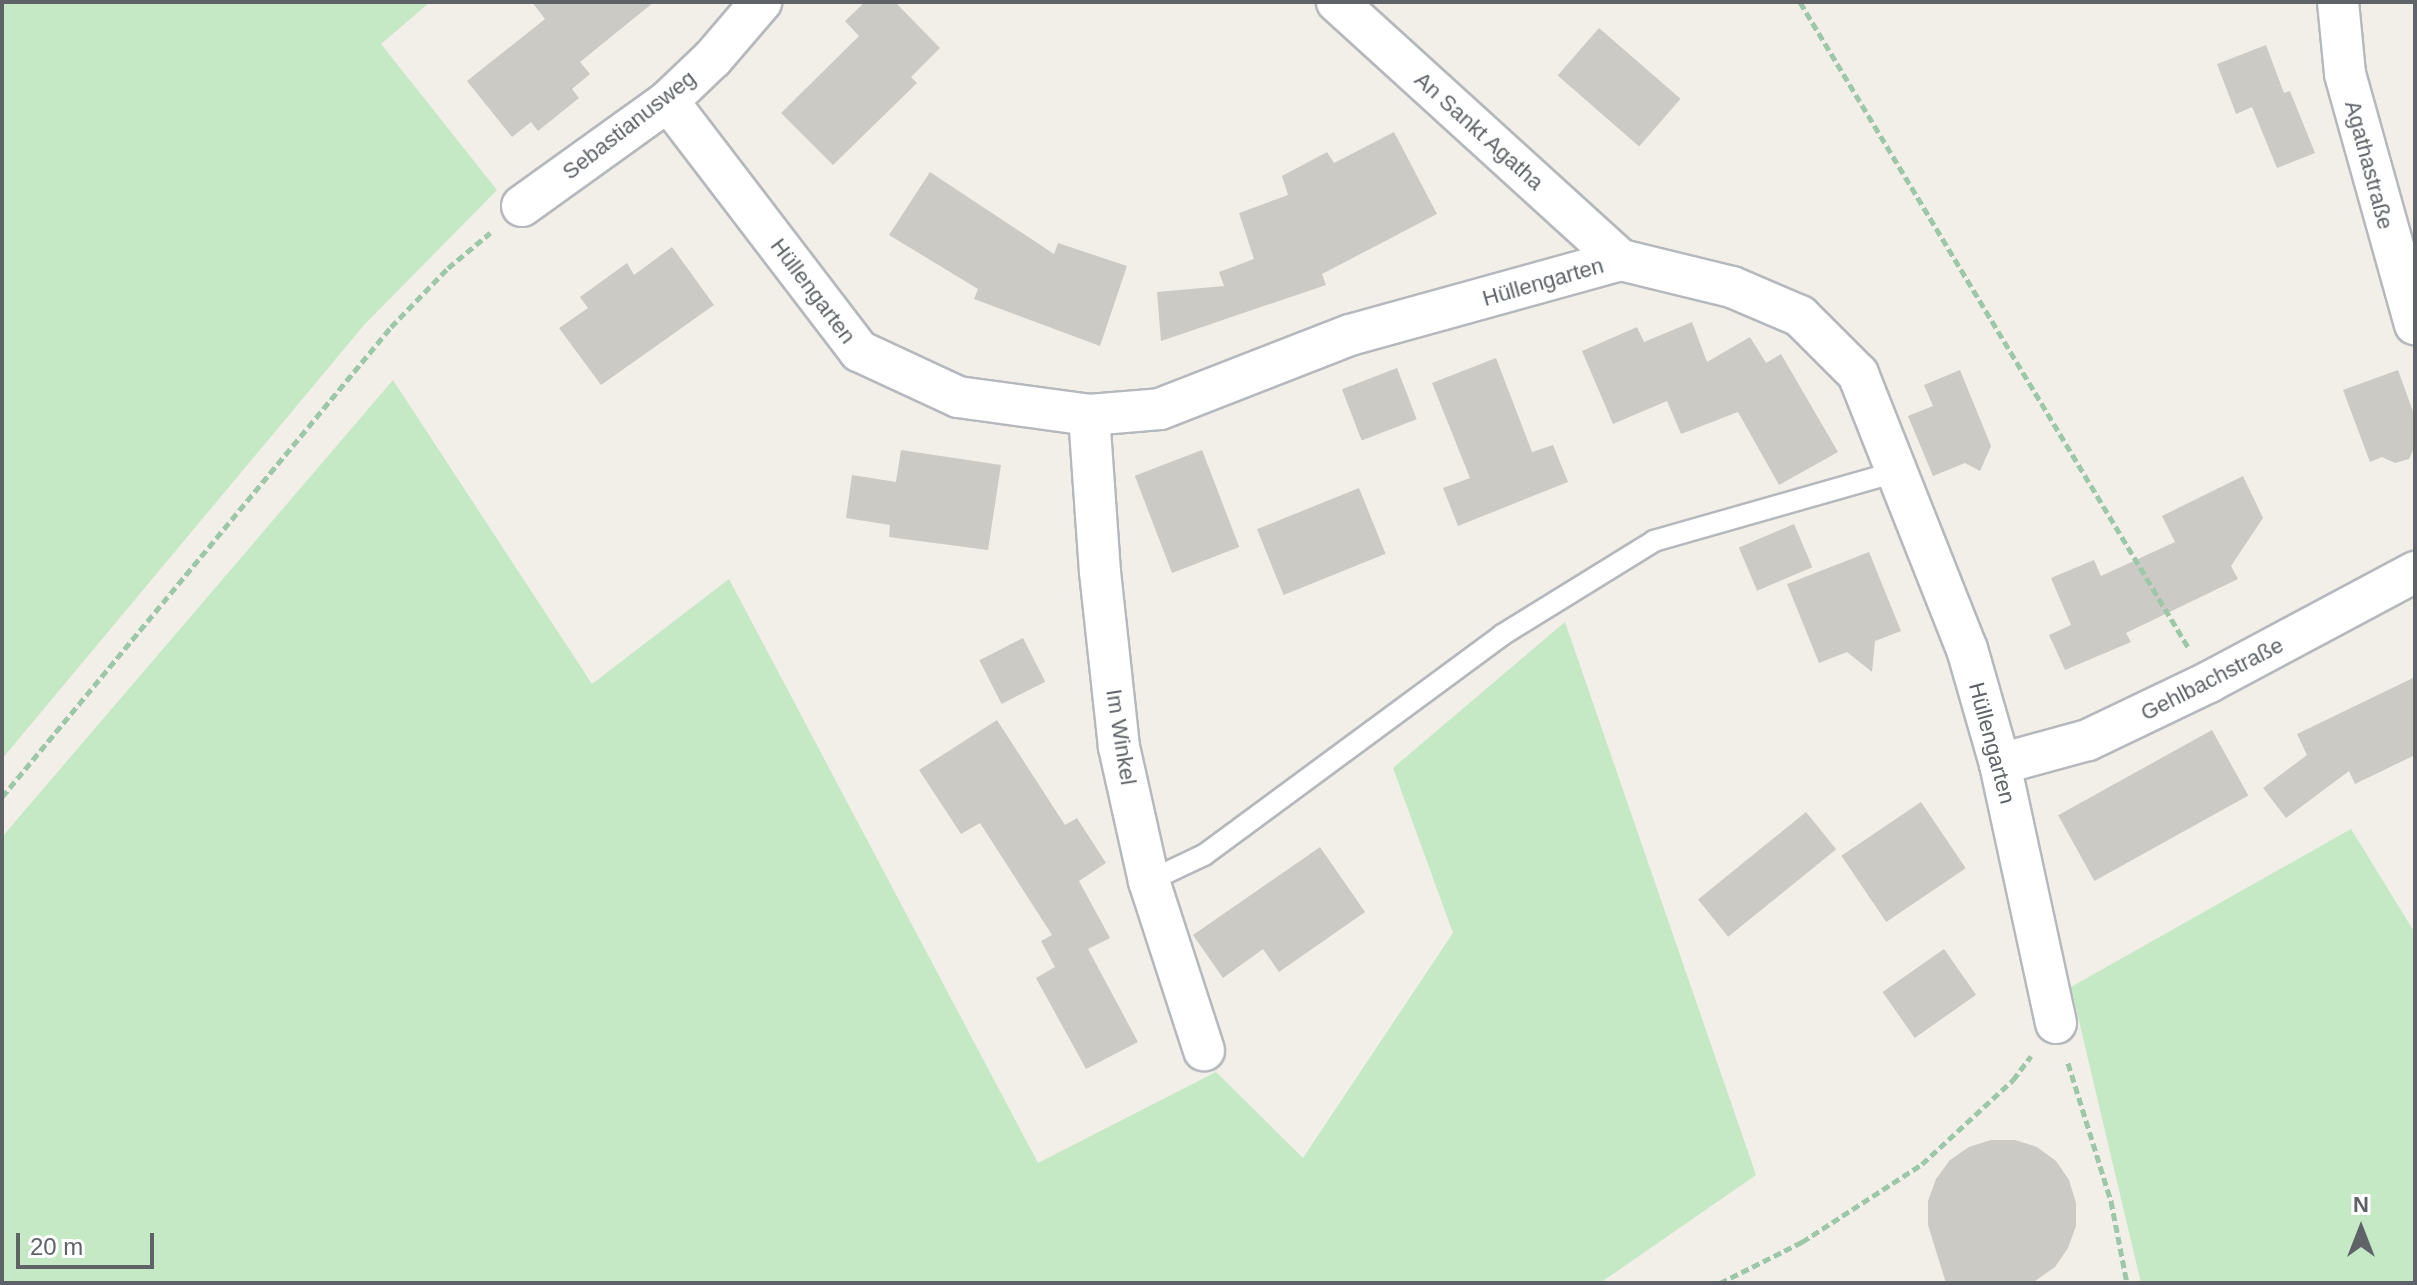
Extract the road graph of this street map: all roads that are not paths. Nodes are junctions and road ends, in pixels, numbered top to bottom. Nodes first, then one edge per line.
1 (761, 2) edge
2 (1337, 2) edge
3 (2338, 2) edge
4 (668, 101) junction
5 (522, 206) road end
6 (1621, 260) junction
7 (2415, 324) edge
8 (1089, 415) junction
9 (1896, 472) junction
10 (2415, 572) edge
11 (2000, 764) junction
12 (1149, 881) junction
13 (2056, 1023) road end
14 (1204, 1050) dead end

1 - 4 street, Sebastianusweg
2 - 6 street, An Sankt Agatha
3 - 7 street, Agathastraße
4 - 5 street, Sebastianusweg
4 - 8 street, Hüllengarten
6 - 8 street, Hüllengarten
6 - 9 street, Hüllengarten
8 - 12 street, Im Winkel
9 - 11 street, Hüllengarten
9 - 12 lane
10 - 11 street, Gehlbachstraße
11 - 13 street, Hüllengarten
12 - 14 street, Im Winkel

